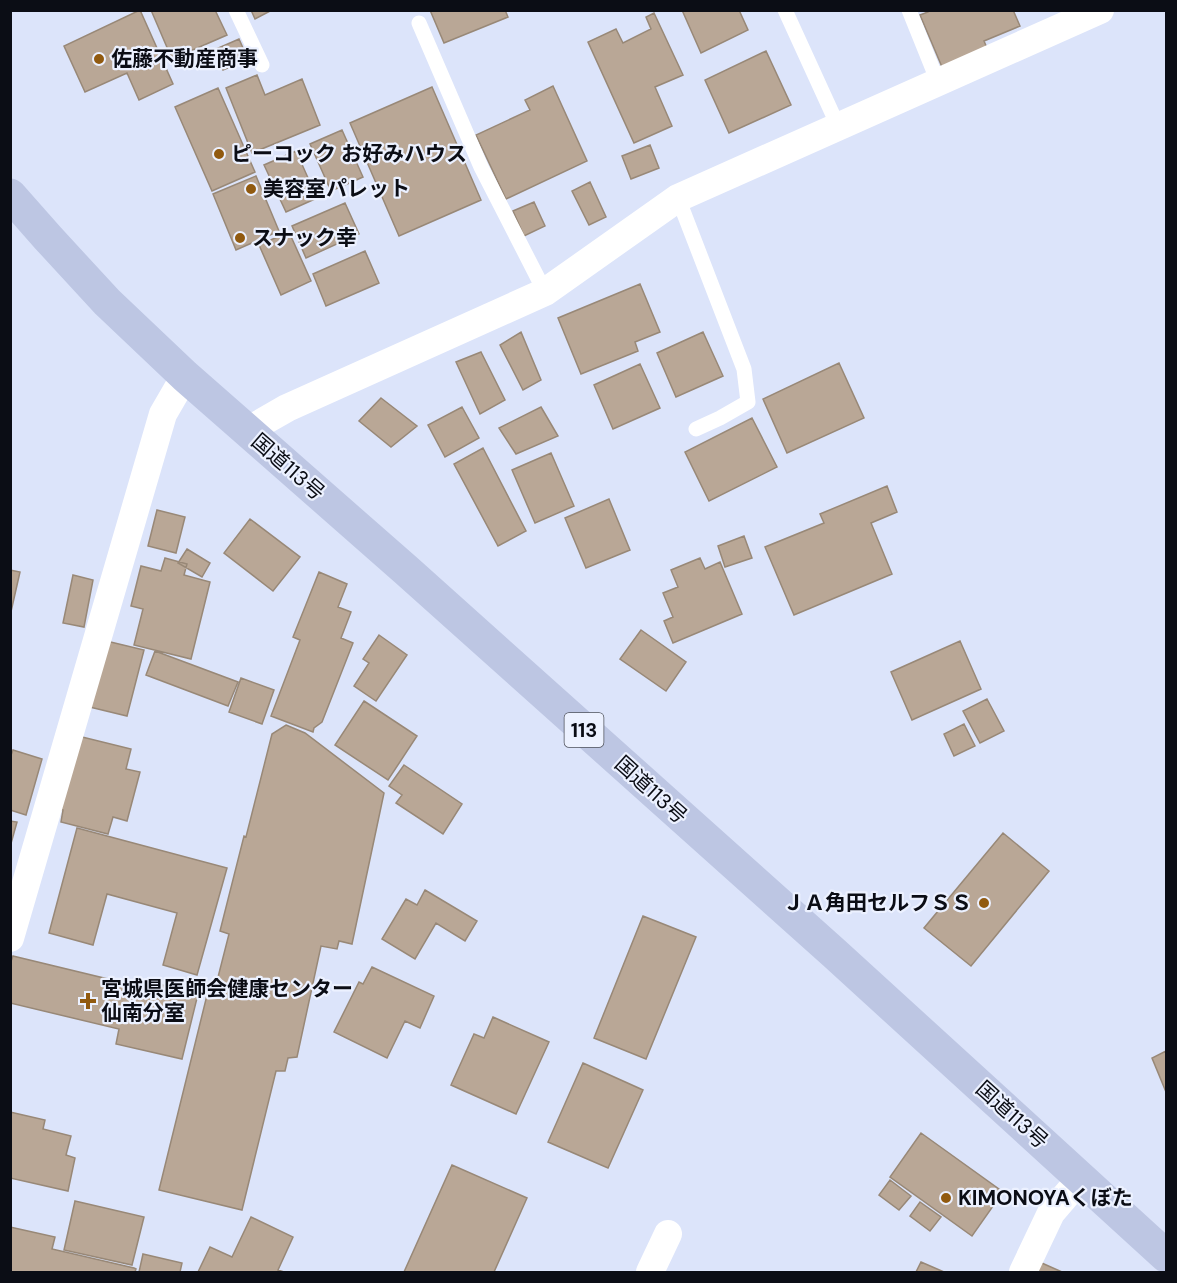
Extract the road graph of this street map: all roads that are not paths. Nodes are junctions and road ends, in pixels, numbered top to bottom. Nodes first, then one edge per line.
1 (236, 10) edge
2 (785, 10) edge
3 (909, 10) edge
4 (1100, 10) edge
5 (419, 23) dead end
6 (262, 65) dead end
7 (938, 81) junction
8 (838, 126) junction
9 (10, 195) edge
10 (678, 198) junction
11 (545, 292) junction
12 (185, 376) junction
13 (696, 429) dead end
14 (247, 431) junction
15 (10, 938) edge
16 (1081, 1178) junction
17 (668, 1234) dead end
18 (1167, 1256) edge
19 (650, 1272) edge
20 (1023, 1272) edge

1 - 6 lane
2 - 8 lane
3 - 7 lane
4 - 7 street
5 - 11 lane
7 - 8 street
8 - 10 street
9 - 12 highway, 国道113号 / 113
10 - 11 street
10 - 13 lane
11 - 14 street
12 - 14 highway, 国道113号 / 113
12 - 15 street
14 - 16 highway, 国道113号 / 113
16 - 18 highway, 国道113号 / 113
16 - 20 street
17 - 19 street

